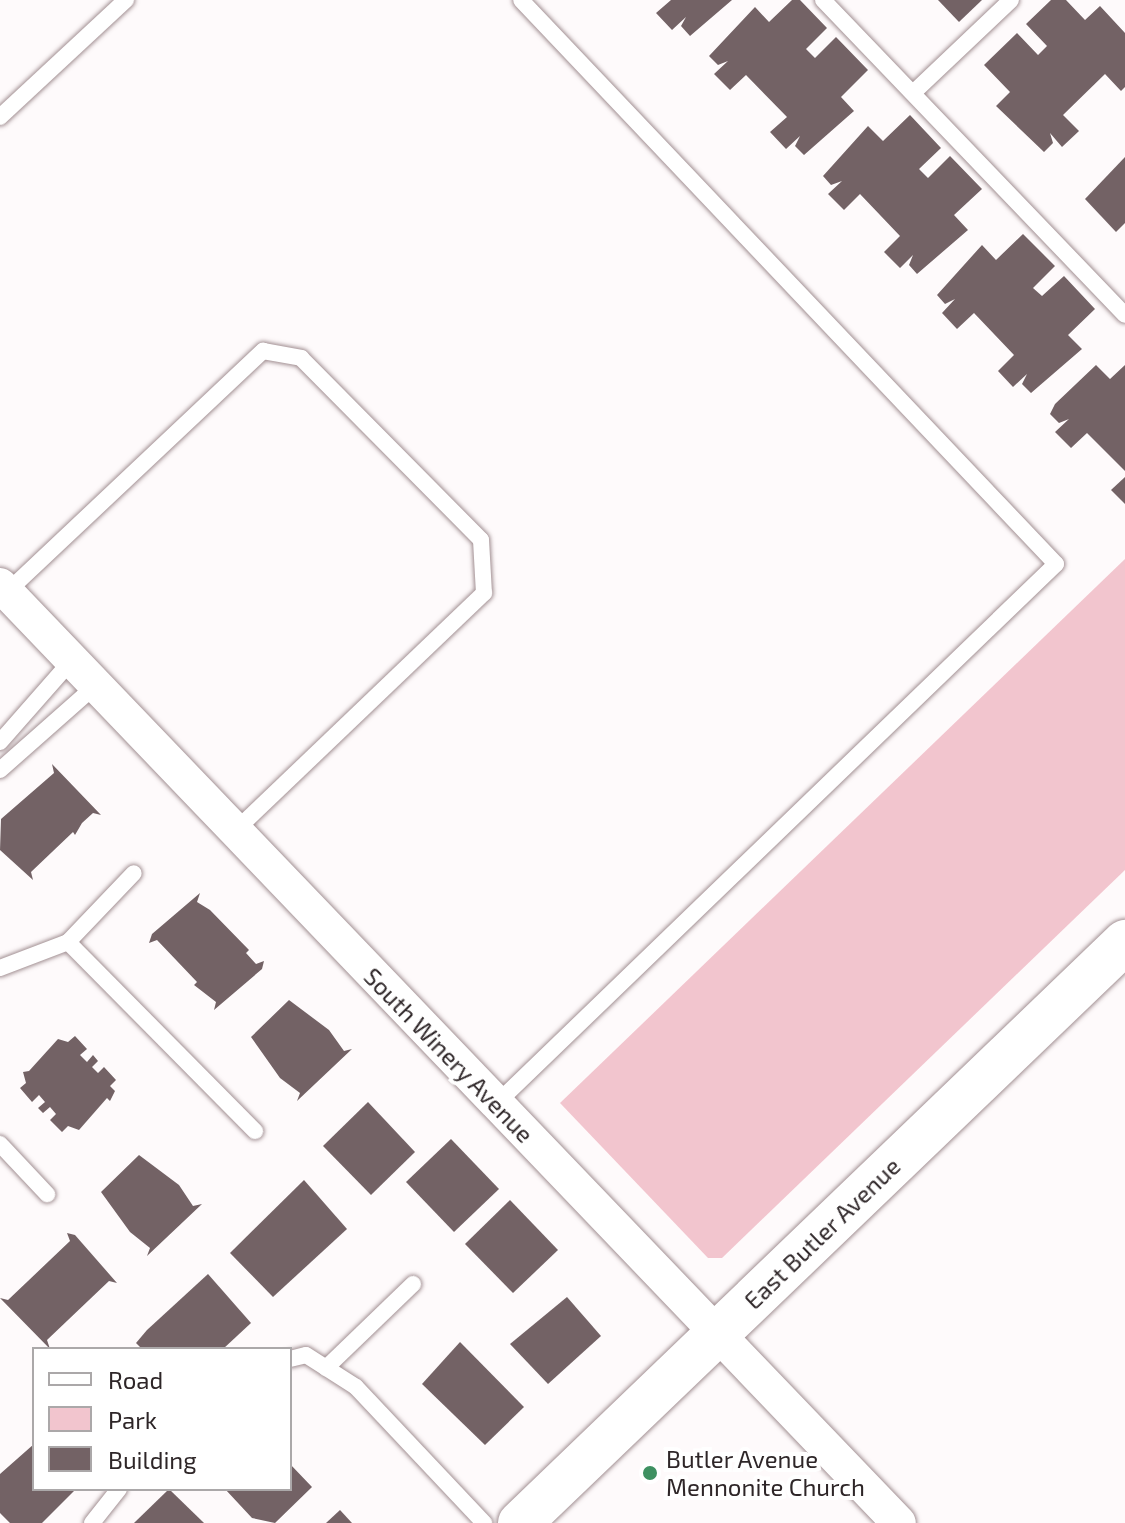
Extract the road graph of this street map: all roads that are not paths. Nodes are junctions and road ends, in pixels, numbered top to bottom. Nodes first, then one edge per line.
1 (126, 0) edge
2 (521, 0) edge
3 (823, 0) edge
4 (1011, 0) edge
5 (913, 93) junction
6 (0, 117) edge
7 (1125, 315) edge
8 (4, 589) edge
9 (72, 660) junction
10 (96, 685) junction
11 (16, 724) junction
12 (32, 741) junction
13 (0, 742) edge
14 (0, 770) edge
15 (235, 831) junction
16 (134, 873) dead end
17 (68, 942) junction
18 (1125, 942) edge
19 (0, 968) edge
20 (496, 1104) junction
21 (255, 1131) dead end
22 (0, 1144) edge
23 (47, 1194) dead end
24 (413, 1284) dead end
25 (715, 1336) junction
26 (292, 1358) edge
27 (326, 1368) junction
28 (117, 1491) edge
29 (92, 1523) edge
30 (484, 1523) edge
31 (520, 1523) edge
32 (899, 1523) edge

1 - 6 lane
2 - 20 lane
3 - 5 lane
4 - 5 lane
5 - 7 lane
8 - 9 street, South Winery Avenue
8 - 15 lane
9 - 10 street, South Winery Avenue
9 - 11 lane
10 - 12 lane
10 - 15 street, South Winery Avenue
11 - 12 lane
11 - 13 lane
12 - 14 lane
15 - 20 street, South Winery Avenue
16 - 17 lane
17 - 19 lane
17 - 21 lane
18 - 25 street, East Butler Avenue
20 - 25 street, South Winery Avenue
22 - 23 lane
24 - 27 lane
25 - 31 street, East Butler Avenue
25 - 32 street, South Winery Avenue
26 - 27 lane
27 - 30 lane
28 - 29 lane

